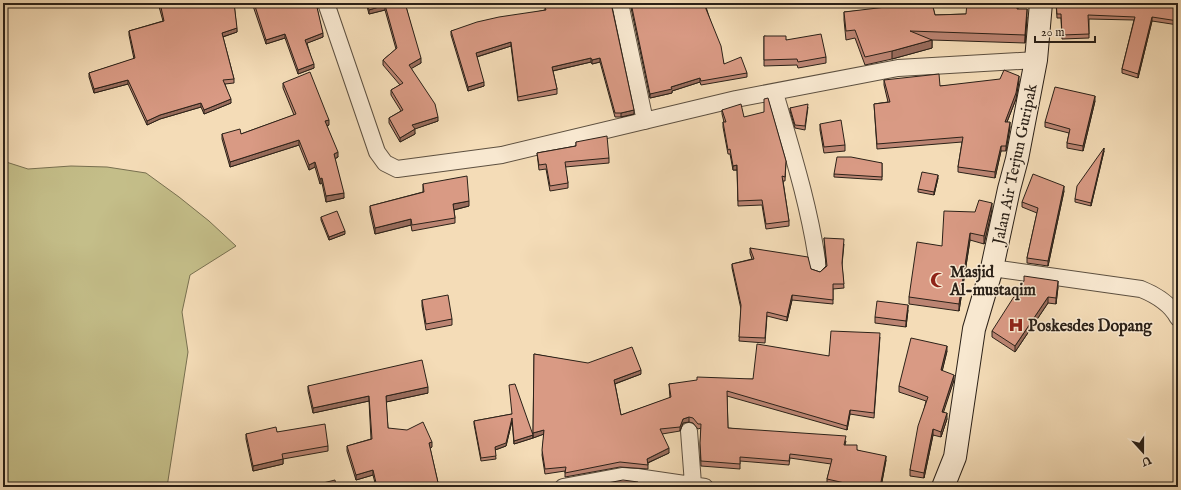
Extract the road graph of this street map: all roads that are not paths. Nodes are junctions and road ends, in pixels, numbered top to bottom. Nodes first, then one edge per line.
1 (326, 3) edge
2 (620, 3) edge
3 (1041, 3) edge
4 (1036, 60) junction
5 (775, 93) junction
6 (645, 121) junction
7 (818, 267) dead end
8 (992, 268) junction
9 (1178, 318) edge
10 (689, 431) dead end
11 (699, 486) edge
12 (563, 487) edge
13 (943, 487) edge

1 - 6 street
2 - 6 street
3 - 4 street, Jalan Air Terjun Guripak
4 - 5 street
4 - 8 street, Jalan Air Terjun Guripak
5 - 6 street
5 - 7 street
8 - 9 street
8 - 13 street, Jalan Air Terjun Guripak
10 - 11 street
11 - 12 street

